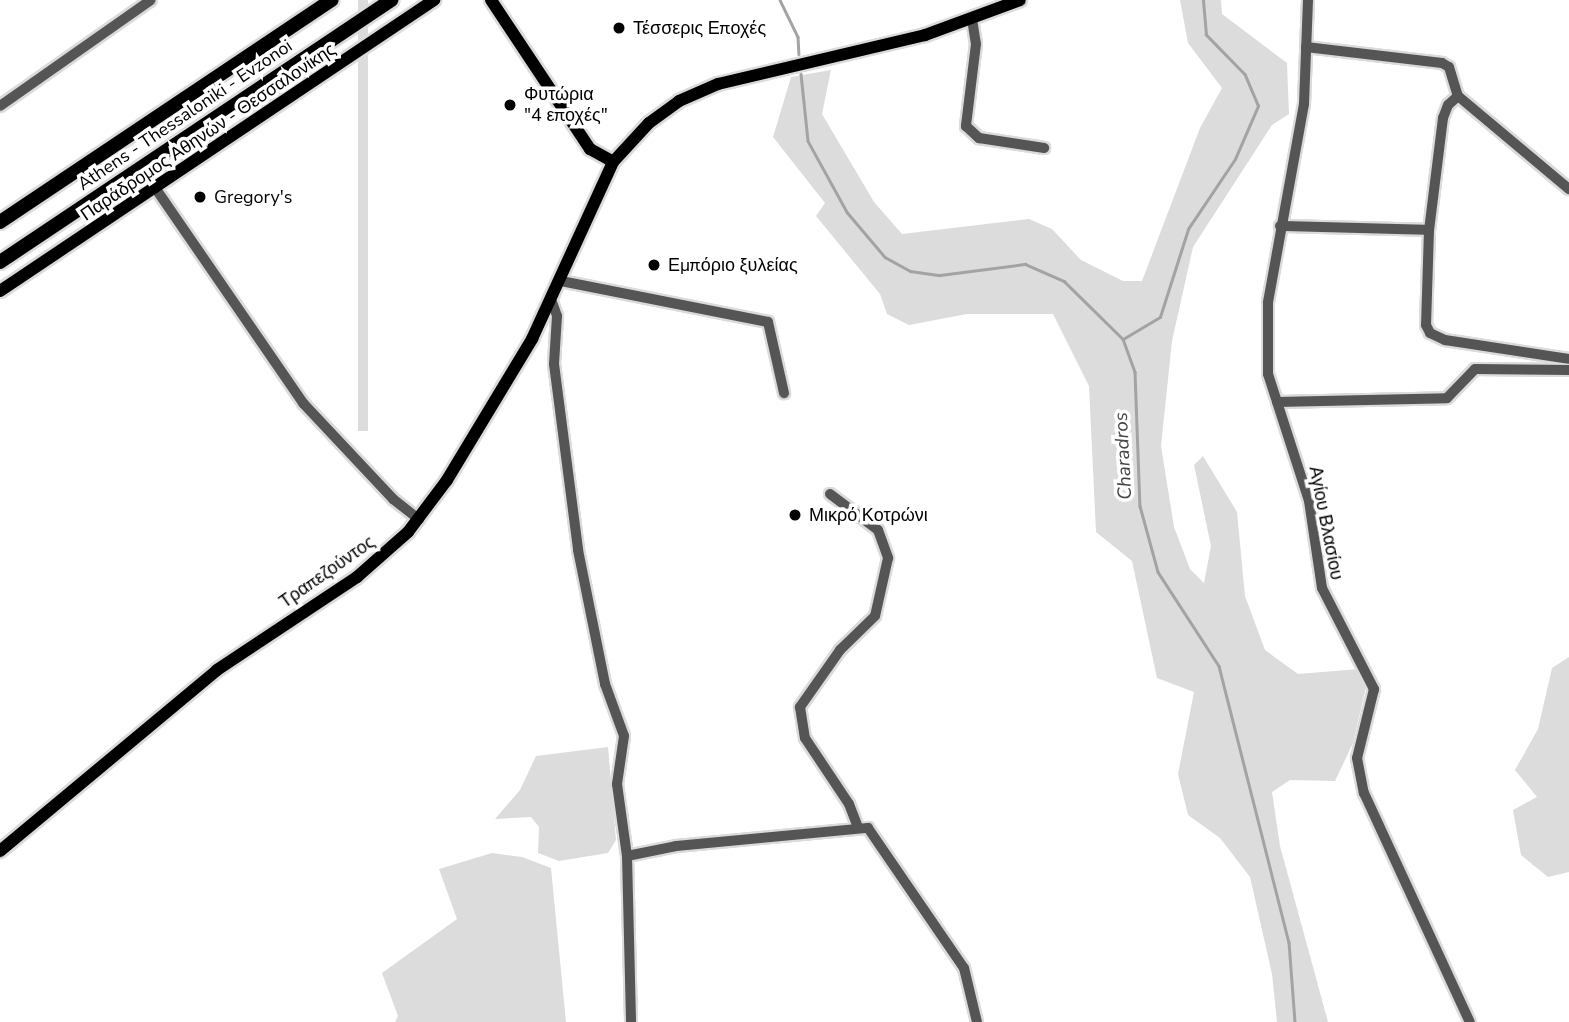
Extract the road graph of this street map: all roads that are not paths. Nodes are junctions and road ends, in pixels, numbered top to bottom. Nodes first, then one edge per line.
1 (151, 0) edge
2 (332, 0) edge
3 (391, 0) edge
4 (434, 0) edge
5 (491, 0) edge
6 (1020, 0) edge
7 (1308, 0) edge
8 (972, 19) junction
9 (1306, 47) junction
10 (1458, 96) junction
11 (0, 106) edge
12 (1044, 148) dead end
13 (613, 163) junction
14 (156, 188) junction
15 (1569, 189) edge
16 (0, 222) edge
17 (1280, 226) junction
18 (1429, 230) junction
19 (0, 262) edge
20 (561, 281) junction
21 (0, 291) edge
22 (552, 302) junction
23 (1569, 359) edge
24 (1569, 370) edge
25 (784, 393) dead end
26 (1277, 402) junction
27 (830, 494) dead end
28 (419, 519) junction
29 (858, 827) junction
30 (0, 851) edge
31 (627, 856) junction
32 (631, 1022) edge
33 (977, 1022) edge
34 (1470, 1022) edge

1 - 11 street
2 - 16 highway, Athens - Thessaloniki - Evzonoi
3 - 19 highway, Athens - Thessaloniki - Evzonoi
4 - 14 main road, Παράδρομος Αθηνών - Θεσσαλονίκης
5 - 13 main road
6 - 8 main road, Τραπεζούντος
7 - 9 street, Αγίου Βλασίου
8 - 12 street
8 - 13 main road, Τραπεζούντος
9 - 10 street
9 - 17 street, Αγίου Βλασίου
10 - 15 street
10 - 18 street
13 - 20 main road, Τραπεζούντος
14 - 21 main road, Παράδρομος Αθηνών - Θεσσαλονίκης
14 - 28 street
17 - 18 street
17 - 26 street, Αγίου Βλασίου
18 - 23 street
20 - 22 main road, Τραπεζούντος
20 - 25 street
22 - 28 main road, Τραπεζούντος
22 - 31 street
24 - 26 street
26 - 34 street, Αγίου Βλασίου
27 - 29 street
28 - 30 main road, Τραπεζούντος
29 - 31 street
29 - 33 street
31 - 32 street

